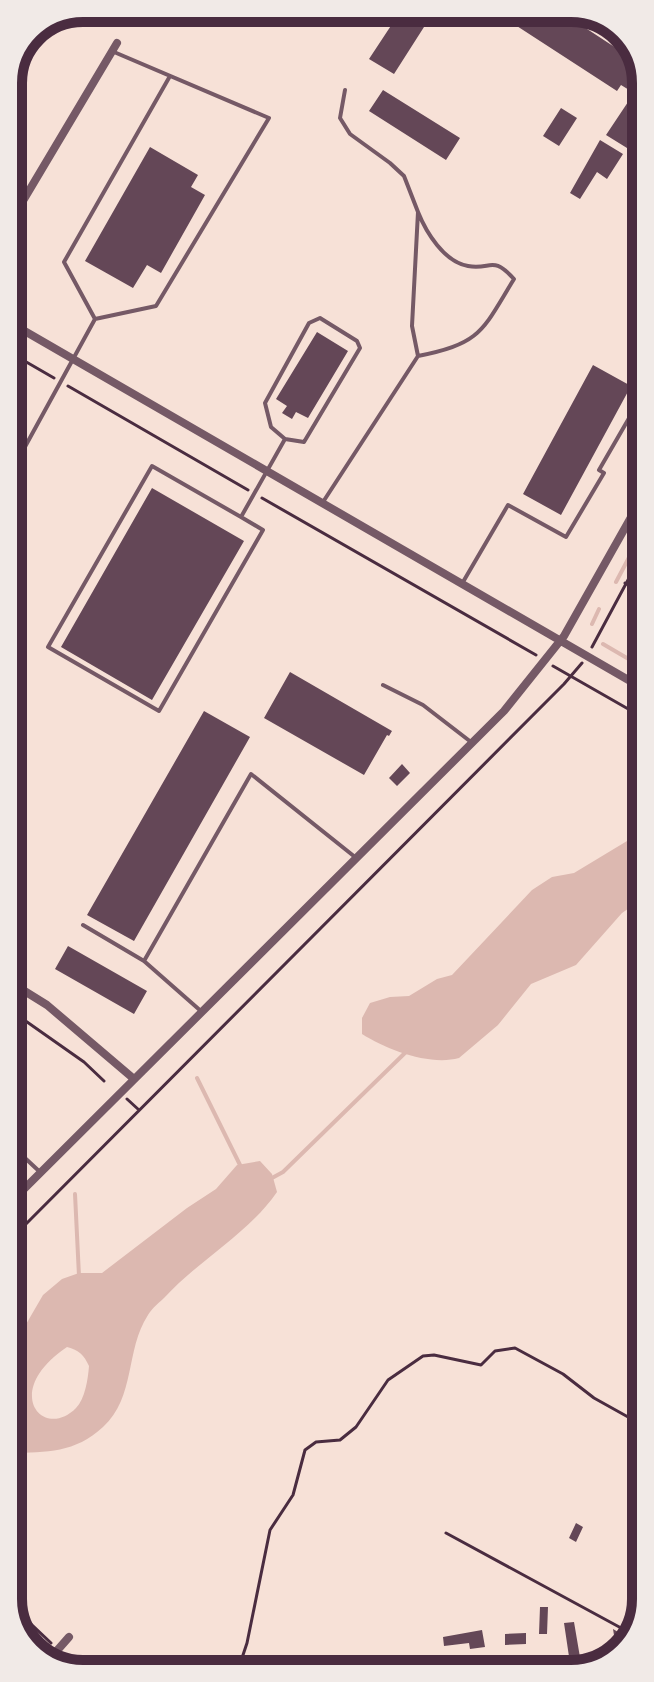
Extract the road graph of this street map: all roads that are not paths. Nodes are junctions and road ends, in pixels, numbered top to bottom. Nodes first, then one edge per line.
1 (114, 47) joint
2 (170, 76) junction
3 (345, 90) dead end
4 (22, 202) edge
5 (418, 212) junction
6 (95, 319) junction
7 (22, 330) edge
8 (418, 356) junction
9 (72, 359) junction
10 (632, 413) edge
11 (285, 439) junction
12 (22, 452) edge
13 (267, 472) junction
14 (322, 504) junction
15 (632, 515) edge
16 (241, 517) junction
17 (461, 584) junction
18 (560, 641) junction
19 (632, 682) edge
20 (383, 685) dead end
21 (472, 744) junction
22 (357, 858) junction
23 (83, 925) dead end
24 (144, 961) junction
25 (22, 989) edge
26 (202, 1012) junction
27 (134, 1079) junction
28 (22, 1155) edge
29 (40, 1172) junction
30 (22, 1191) edge
31 (69, 1637) dead end
32 (55, 1653) edge

1 - 2 lane
1 - 4 street
2 - 6 lane
2 - 6 lane
3 - 5 lane
5 - 8 lane
5 - 8 lane
6 - 9 lane
7 - 9 street
8 - 14 lane
9 - 12 lane
9 - 13 street
10 - 17 lane
11 - 11 lane
11 - 13 lane
13 - 14 street
13 - 16 lane
14 - 17 street
15 - 18 street
16 - 16 lane
17 - 18 street
18 - 19 street
18 - 21 street
20 - 21 lane
21 - 22 street
22 - 24 lane
22 - 26 street
23 - 24 lane
24 - 26 lane
25 - 27 street
26 - 27 street
27 - 29 street
28 - 29 lane
29 - 30 street
31 - 32 street

